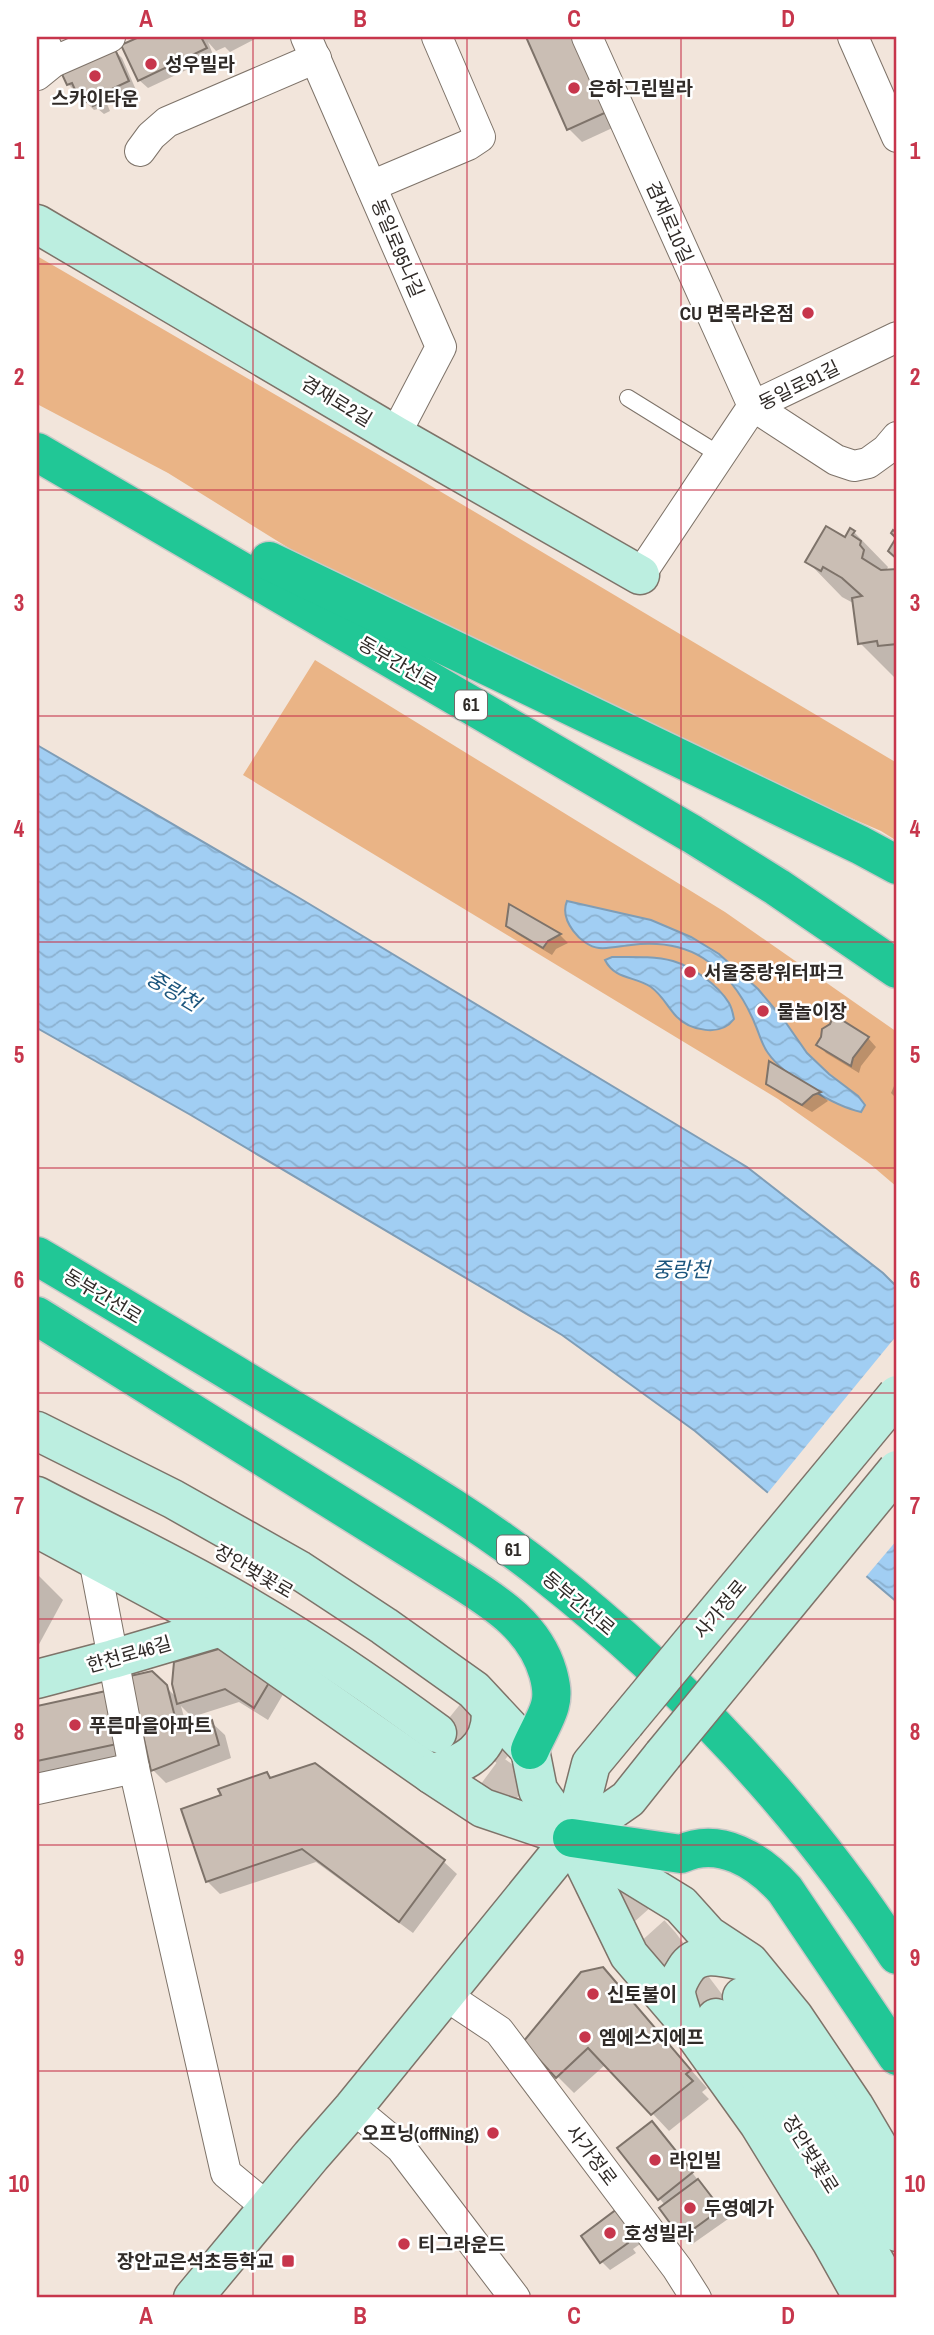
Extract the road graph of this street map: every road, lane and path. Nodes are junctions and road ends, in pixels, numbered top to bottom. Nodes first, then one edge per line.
1 (110, 37) edge
2 (437, 37) edge
3 (587, 37) edge
4 (853, 37) edge
5 (311, 47) edge
6 (44, 55) edge
7 (897, 137) edge
8 (141, 150) dead end
9 (371, 186) junction
10 (37, 224) edge
11 (897, 337) edge
12 (628, 398) dead end
13 (753, 406) junction
14 (395, 435) junction
15 (897, 437) edge
16 (37, 452) edge
17 (720, 455) junction
18 (140, 512) junction
19 (640, 575) joint
20 (897, 865) edge
21 (897, 969) edge
22 (37, 1256) edge
23 (37, 1316) edge
24 (897, 1395) edge
25 (37, 1431) edge
26 (37, 1458) edge
27 (897, 1471) edge
28 (37, 1496) edge
29 (37, 1528) edge
30 (94, 1559) junction
31 (221, 1627) junction
32 (113, 1659) junction
33 (37, 1679) edge
34 (462, 1717) junction
35 (530, 1750) junction
36 (134, 1768) junction
37 (431, 1774) junction
38 (37, 1789) edge
39 (572, 1838) junction
40 (897, 1955) edge
41 (445, 1995) junction
42 (722, 1999) junction
43 (897, 2056) edge
44 (353, 2108) junction
45 (897, 2179) edge
46 (268, 2208) junction
47 (897, 2232) edge
48 (193, 2298) edge
49 (515, 2298) edge
50 (695, 2298) edge
51 (863, 2298) edge
52 (895, 2298) edge

1 - 6 street
2 - 9 street
3 - 13 street, 겸재로10길
4 - 7 street
5 - 8 street, 동일로95나길
5 - 9 street, 동일로95나길
9 - 14 street, 동일로95나길
10 - 14 main road, 겸재로2길
11 - 13 street, 동일로91길
12 - 17 lane
13 - 15 street
13 - 17 street, 동일로91길
14 - 19 main road, 겸재로2길
16 - 18 highway, 동부간선로 / 61
17 - 19 street, 동일로91길
18 - 20 highway
18 - 21 highway, 동부간선로 / 61
22 - 40 highway, 동부간선로 / 61
23 - 35 highway
24 - 39 main road, 사가정로, bridge
25 - 34 main road
26 - 34 main road, 장안벚꽃로
27 - 39 main road, 사가정로, bridge
28 - 34 main road, 장안벚꽃로
29 - 30 main road
30 - 31 main road
30 - 32 street
31 - 32 main road, 한천로46길
31 - 37 main road
32 - 33 main road, 한천로46길
32 - 36 street
34 - 35 main road
34 - 37 main road
35 - 39 main road
36 - 38 street
36 - 46 street
37 - 39 main road
39 - 41 main road, 사가정로
39 - 42 main road
39 - 42 main road
39 - 43 highway
41 - 44 main road, 사가정로
41 - 50 street, 사가정로
42 - 45 main road
42 - 47 main road, 장안벚꽃로
42 - 51 main road
42 - 52 main road, 장안벚꽃로
44 - 46 main road, 사가정로
44 - 49 street
46 - 48 main road, 사가정로

